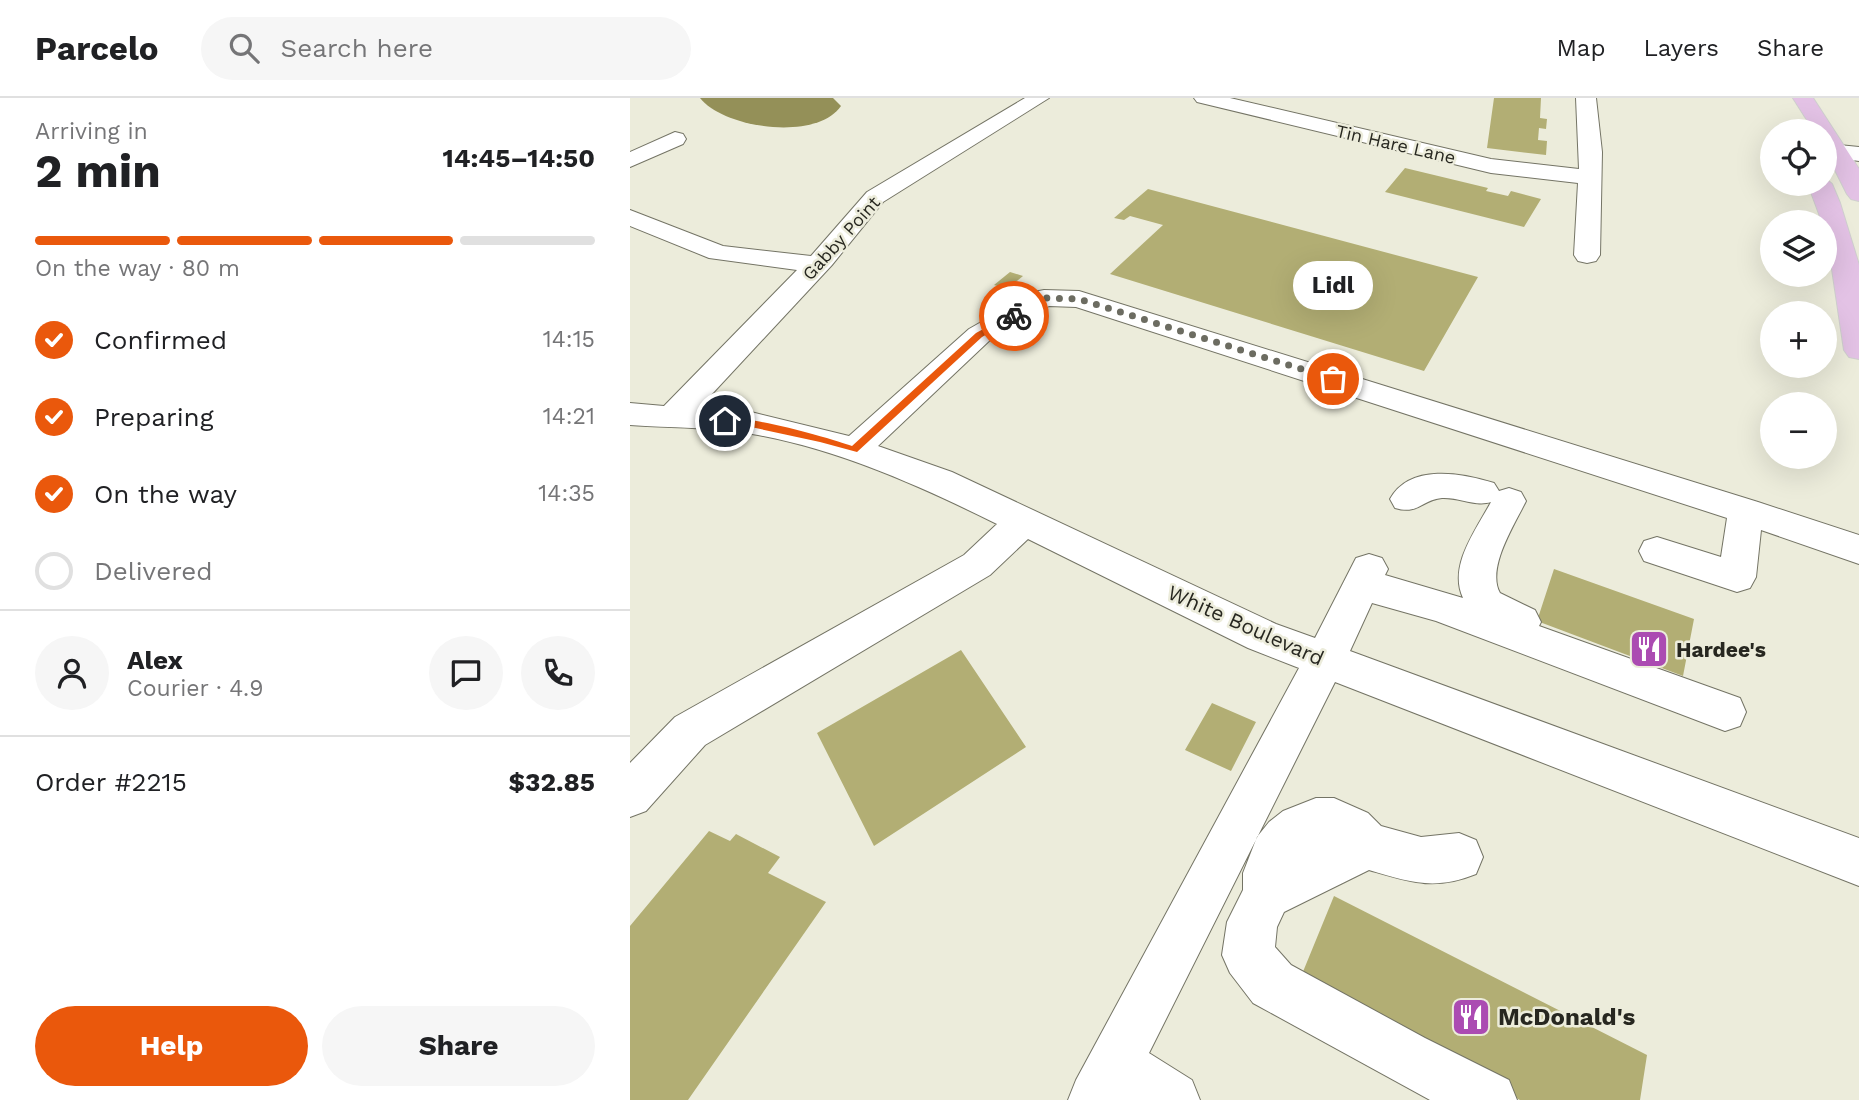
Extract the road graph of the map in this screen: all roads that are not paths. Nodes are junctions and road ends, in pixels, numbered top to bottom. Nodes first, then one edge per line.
1 (1039, 98) edge
2 (1204, 98) edge
3 (1586, 98) edge
4 (1804, 98) edge
5 (675, 139) dead end
6 (1849, 153) edge
7 (630, 160) edge
8 (1590, 177) junction
9 (1859, 194) edge
10 (1824, 196) edge
11 (630, 217) edge
12 (1587, 255) dead end
13 (817, 265) junction
14 (1859, 350) edge
15 (630, 414) edge
16 (673, 416) junction
17 (854, 450) junction
18 (1493, 496) junction
19 (1407, 499) dead end
20 (1746, 511) junction
21 (1024, 521) junction
22 (1859, 550) edge
23 (1657, 551) dead end
24 (1442, 607) junction
25 (1325, 660) junction
26 (630, 795) edge
27 (1459, 858) dead end
28 (1859, 862) edge
29 (1105, 1082) edge
30 (1172, 1100) edge
31 (1489, 1100) edge

1 - 13 street, Gabby Point
2 - 8 street, Tin Hare Lane
3 - 8 street
4 - 6 main road
5 - 7 street
6 - 9 main road
8 - 12 street
10 - 14 main road
11 - 13 street
13 - 16 street, Gabby Point
15 - 16 street, White Boulevard
16 - 17 street, White Boulevard
17 - 20 street
17 - 21 street, White Boulevard
18 - 19 street
18 - 24 street
18 - 24 street
20 - 22 street
20 - 23 street
21 - 25 street, White Boulevard
21 - 26 street
24 - 25 street
25 - 28 street, White Boulevard
25 - 29 street
27 - 31 street
29 - 30 street

